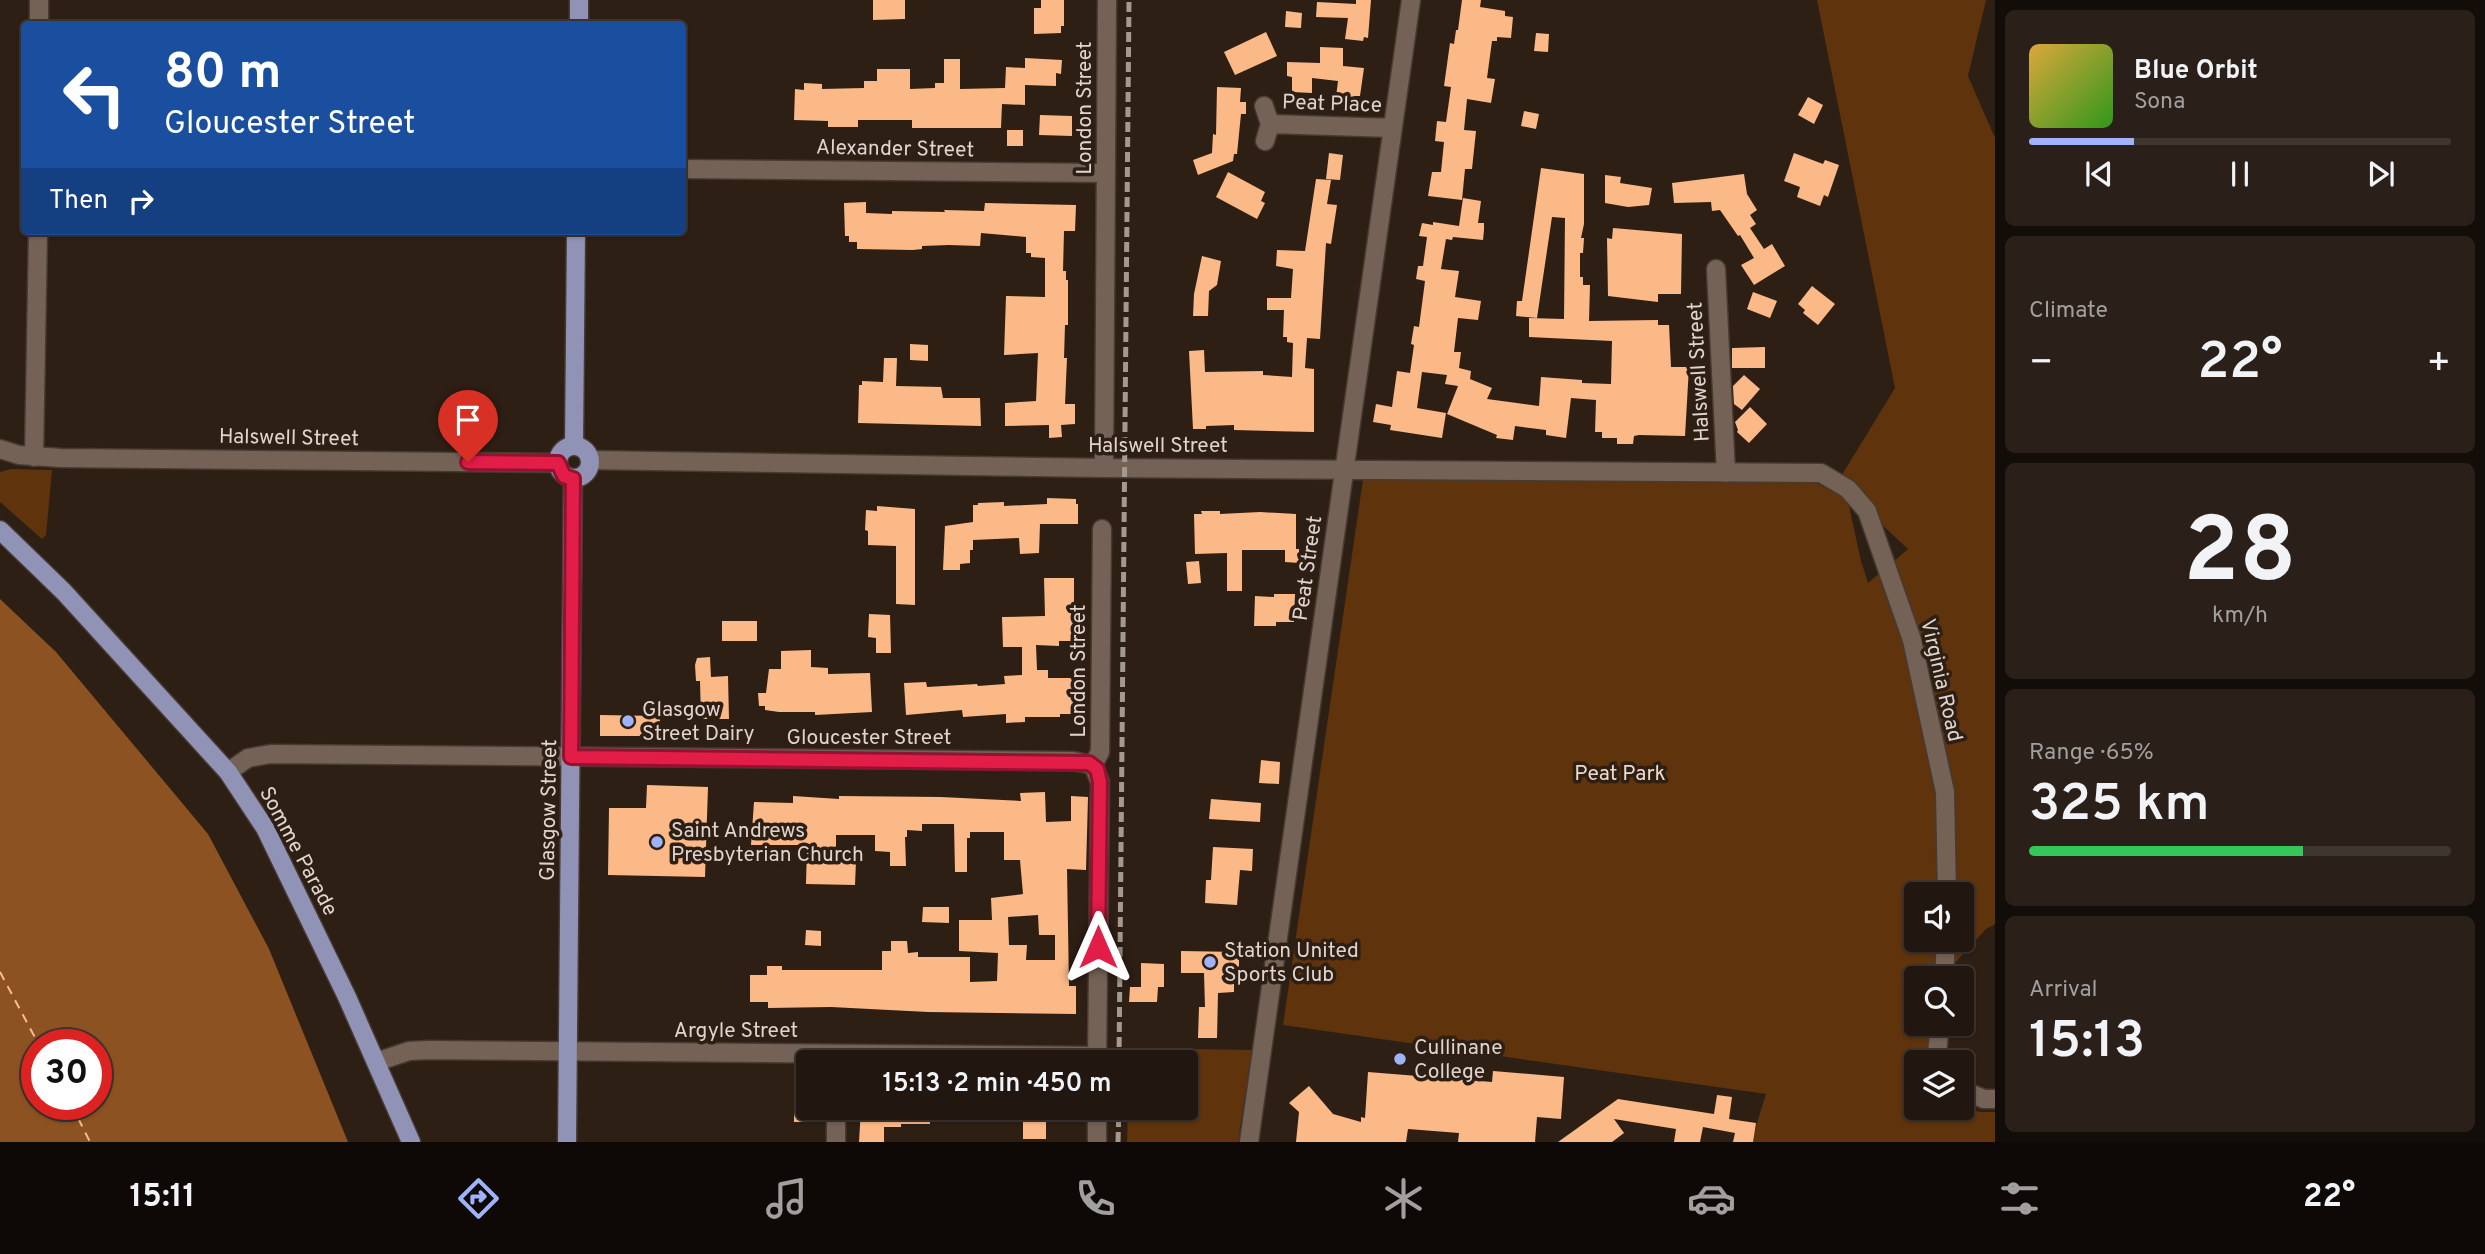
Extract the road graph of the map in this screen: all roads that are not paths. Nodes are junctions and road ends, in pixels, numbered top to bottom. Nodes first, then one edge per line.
1 (39, 0) edge
2 (579, 0) edge
3 (1107, 0) edge
4 (1411, 0) edge
5 (39, 21) edge
6 (579, 21) edge
7 (1264, 106) dead end
8 (1392, 128) junction
9 (686, 169) edge
10 (1106, 173) junction
11 (38, 235) edge
12 (576, 235) edge
13 (1716, 269) dead end
14 (574, 446) junction
15 (0, 449) edge
16 (26, 456) junction
17 (590, 460) junction
18 (558, 463) junction
19 (0, 464) edge
20 (1104, 468) junction
21 (1344, 469) junction
22 (1726, 473) junction
23 (573, 479) junction
24 (1848, 489) joint
25 (1102, 529) dead end
26 (0, 530) edge
27 (571, 757) junction
28 (1093, 765) junction
29 (228, 772) junction
30 (1947, 882) edge
31 (1098, 1050) edge
32 (568, 1052) junction
33 (796, 1057) edge
34 (376, 1062) junction
35 (1974, 1095) edge
36 (1995, 1099) edge
37 (836, 1120) edge
38 (1097, 1120) edge
39 (411, 1142) edge
40 (567, 1142) edge
41 (836, 1142) edge
42 (1097, 1142) edge
43 (1249, 1142) edge

1 - 5 street
2 - 6 main road
3 - 10 street, London Street
4 - 8 street, Peat Street
7 - 8 street, Peat Place
8 - 21 street, Peat Street
9 - 10 street, Alexander Street
10 - 20 street, London Street
11 - 16 street
12 - 14 main road
13 - 22 street, Halswell Street
14 - 17 main road
14 - 18 main road
15 - 16 street, Halswell Street
16 - 18 street, Halswell Street
16 - 19 street, Halswell Street
17 - 20 street, Halswell Street
17 - 23 main road
18 - 23 main road
20 - 21 street, Halswell Street
21 - 22 street, Halswell Street
21 - 43 street, Peat Street
22 - 24 street, Halswell Street
23 - 27 main road, Glasgow Street
24 - 30 street, Virginia Road
25 - 28 street, London Street
26 - 29 main road, Somme Parade
27 - 28 street, Gloucester Street
27 - 29 street, Gloucester Street
27 - 32 main road, Glasgow Street
28 - 31 street, London Street
29 - 34 main road, Somme Parade
32 - 33 street, Argyle Street
32 - 34 street, Argyle Street
32 - 40 main road, Glasgow Street
34 - 39 main road, Somme Parade
35 - 36 street
37 - 41 street
38 - 42 street

